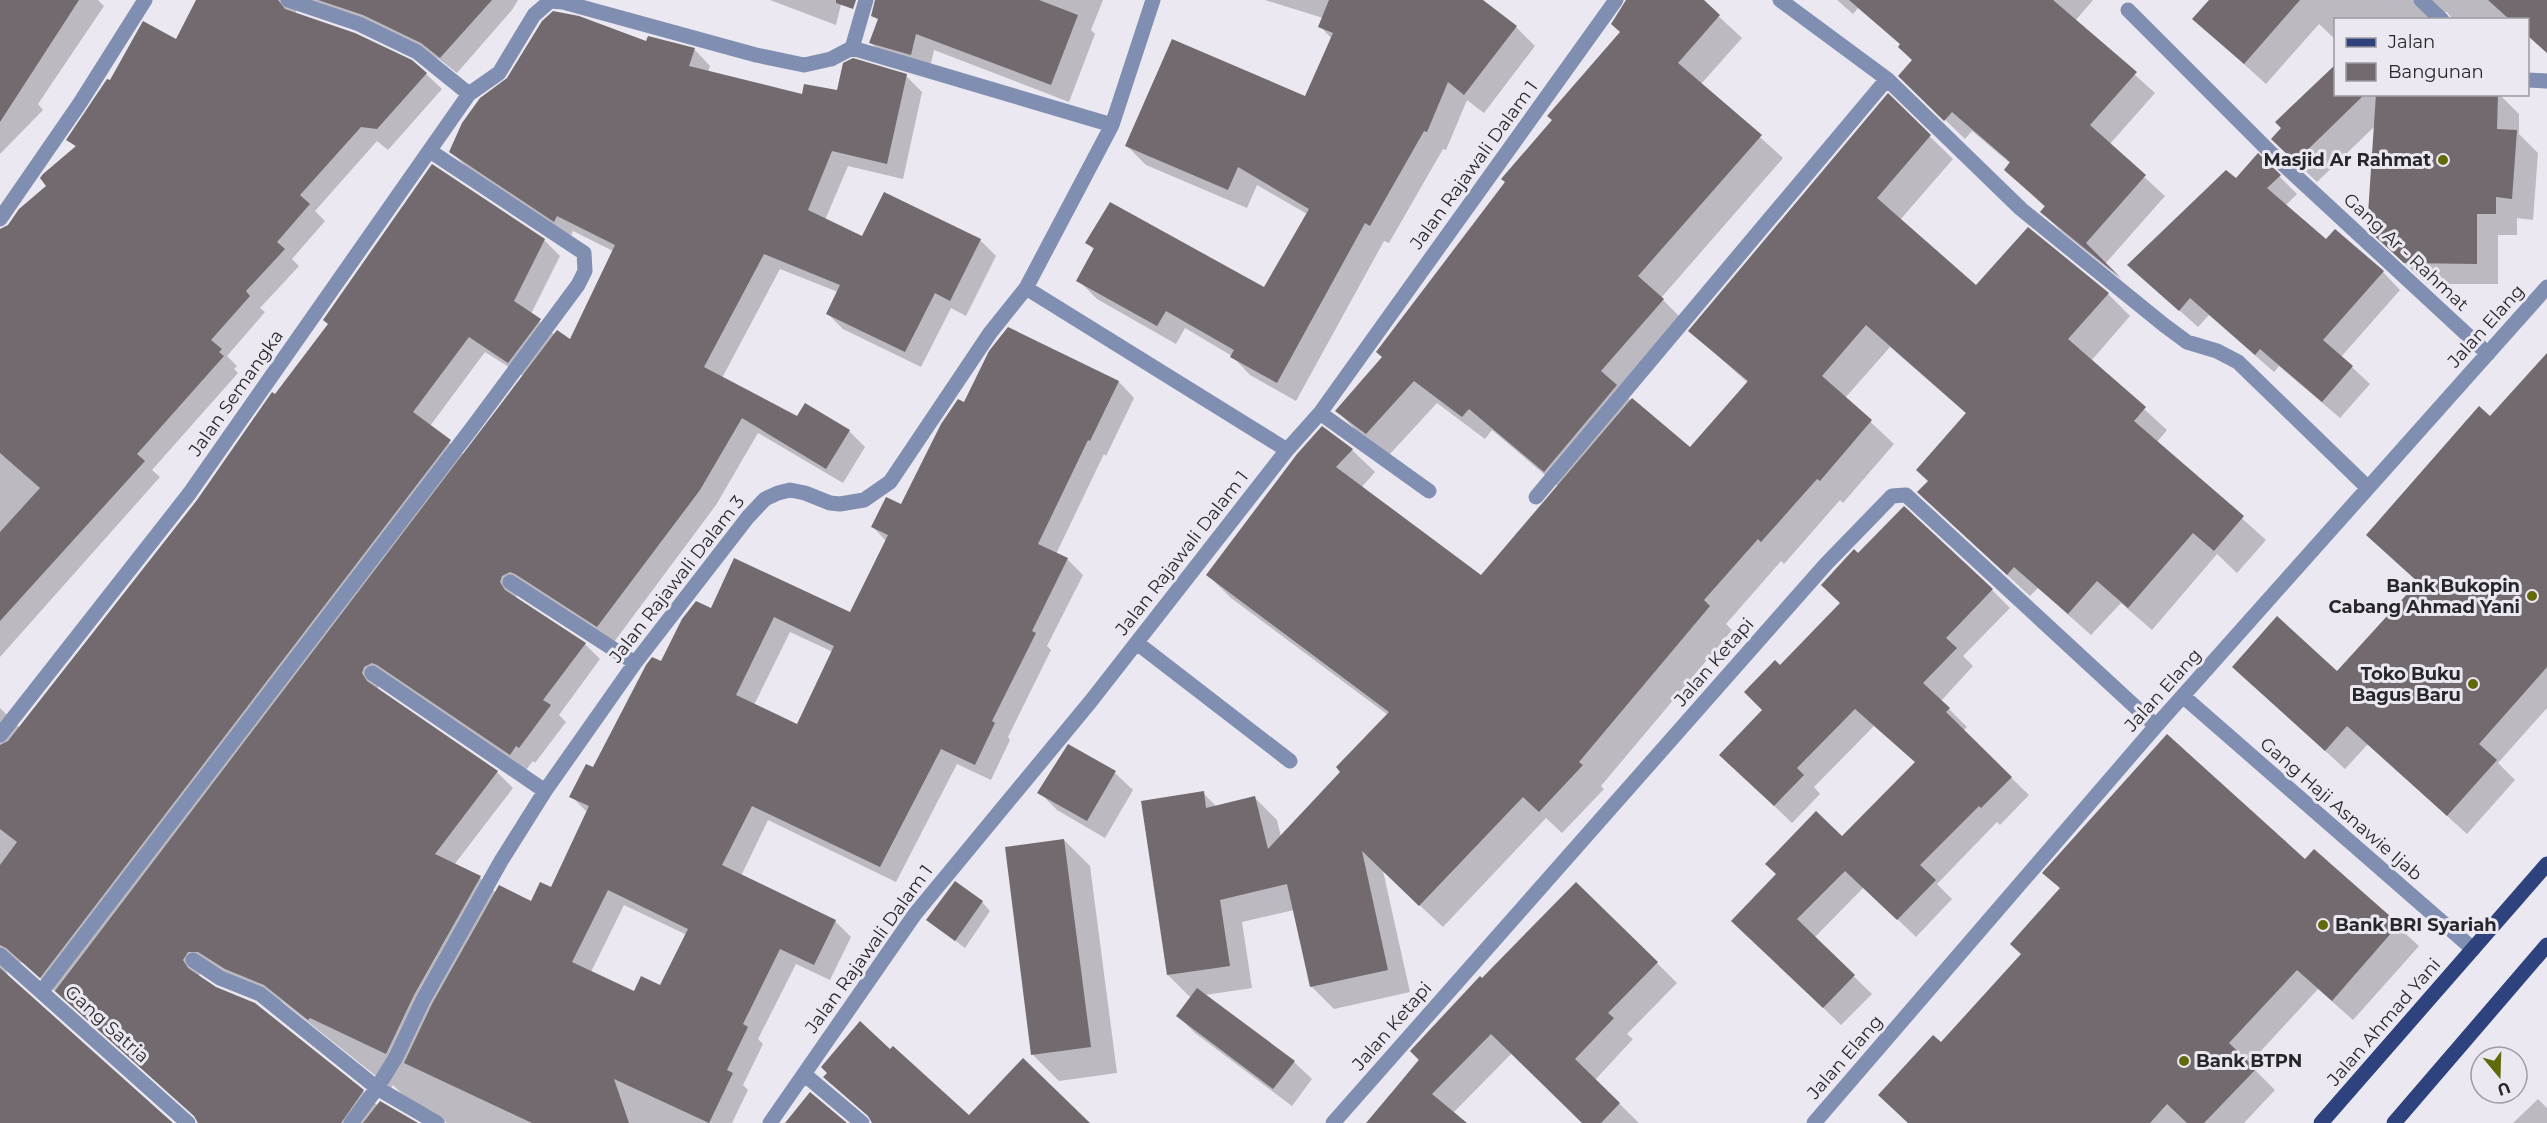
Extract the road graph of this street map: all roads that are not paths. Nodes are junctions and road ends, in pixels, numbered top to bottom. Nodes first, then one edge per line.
1 (145, 0) edge
2 (288, 0) edge
3 (866, 0) edge
4 (1153, 0) edge
5 (1616, 0) edge
6 (1780, 0) edge
7 (2421, 0) edge
8 (2128, 10) dead end
9 (2440, 18) edge
10 (852, 48) junction
11 (1887, 79) junction
12 (2529, 80) edge
13 (2547, 81) edge
14 (469, 94) junction
15 (1112, 125) junction
16 (430, 151) junction
17 (0, 219) edge
18 (2547, 287) edge
19 (1026, 288) junction
20 (2488, 354) junction
21 (1320, 413) junction
22 (1287, 450) junction
23 (2367, 487) junction
24 (1429, 491) dead end
25 (1536, 497) dead end
26 (510, 582) dead end
27 (1137, 643) junction
28 (635, 663) junction
29 (372, 673) dead end
30 (2184, 697) junction
31 (2156, 726) junction
32 (0, 735) edge
33 (1290, 761) dead end
34 (545, 791) junction
35 (2547, 864) edge
36 (2547, 945) edge
37 (2473, 949) junction
38 (0, 955) edge
39 (193, 960) dead end
40 (42, 991) junction
41 (804, 1074) junction
42 (377, 1088) junction
43 (188, 1123) edge
44 (351, 1123) edge
45 (437, 1123) edge
46 (770, 1123) edge
47 (862, 1123) edge
48 (1333, 1123) edge
49 (1814, 1123) edge
50 (2321, 1123) edge
51 (2394, 1123) edge

1 - 17 street
2 - 14 street
3 - 10 street
4 - 15 street, Jalan Rajawali Dalam 3
5 - 21 street, Jalan Rajawali Dalam 1
6 - 11 street
7 - 9 street
8 - 20 street, Gang Ar - Rahmat
10 - 14 street, Jalan Semangka
10 - 15 street
11 - 23 street
11 - 25 street
12 - 13 street
14 - 16 street, Jalan Semangka
15 - 19 street, Jalan Rajawali Dalam 3
16 - 32 street, Jalan Semangka
16 - 40 street
18 - 20 street, Jalan Elang
19 - 22 street
19 - 28 street, Jalan Rajawali Dalam 3
20 - 23 street, Jalan Elang
21 - 22 street, Jalan Rajawali Dalam 1
21 - 24 street
22 - 27 street, Jalan Rajawali Dalam 1
23 - 30 street, Jalan Elang
26 - 28 street
27 - 33 street
27 - 41 street, Jalan Rajawali Dalam 1
28 - 34 street, Jalan Rajawali Dalam 3
29 - 34 street
30 - 31 street, Jalan Elang
30 - 37 street, Gang Haji Asnawie Ijab
31 - 48 street, Jalan Ketapi
31 - 49 street, Jalan Elang
34 - 42 street, Jalan Rajawali Dalam 3
35 - 37 main road, Jalan Ahmad Yani
36 - 51 main road
37 - 50 main road, Jalan Ahmad Yani
38 - 40 street, Gang Satria
39 - 42 street
40 - 43 street, Gang Satria
41 - 46 street, Jalan Rajawali Dalam 1
41 - 47 street
42 - 44 street, Jalan Rajawali Dalam 3
42 - 45 street

